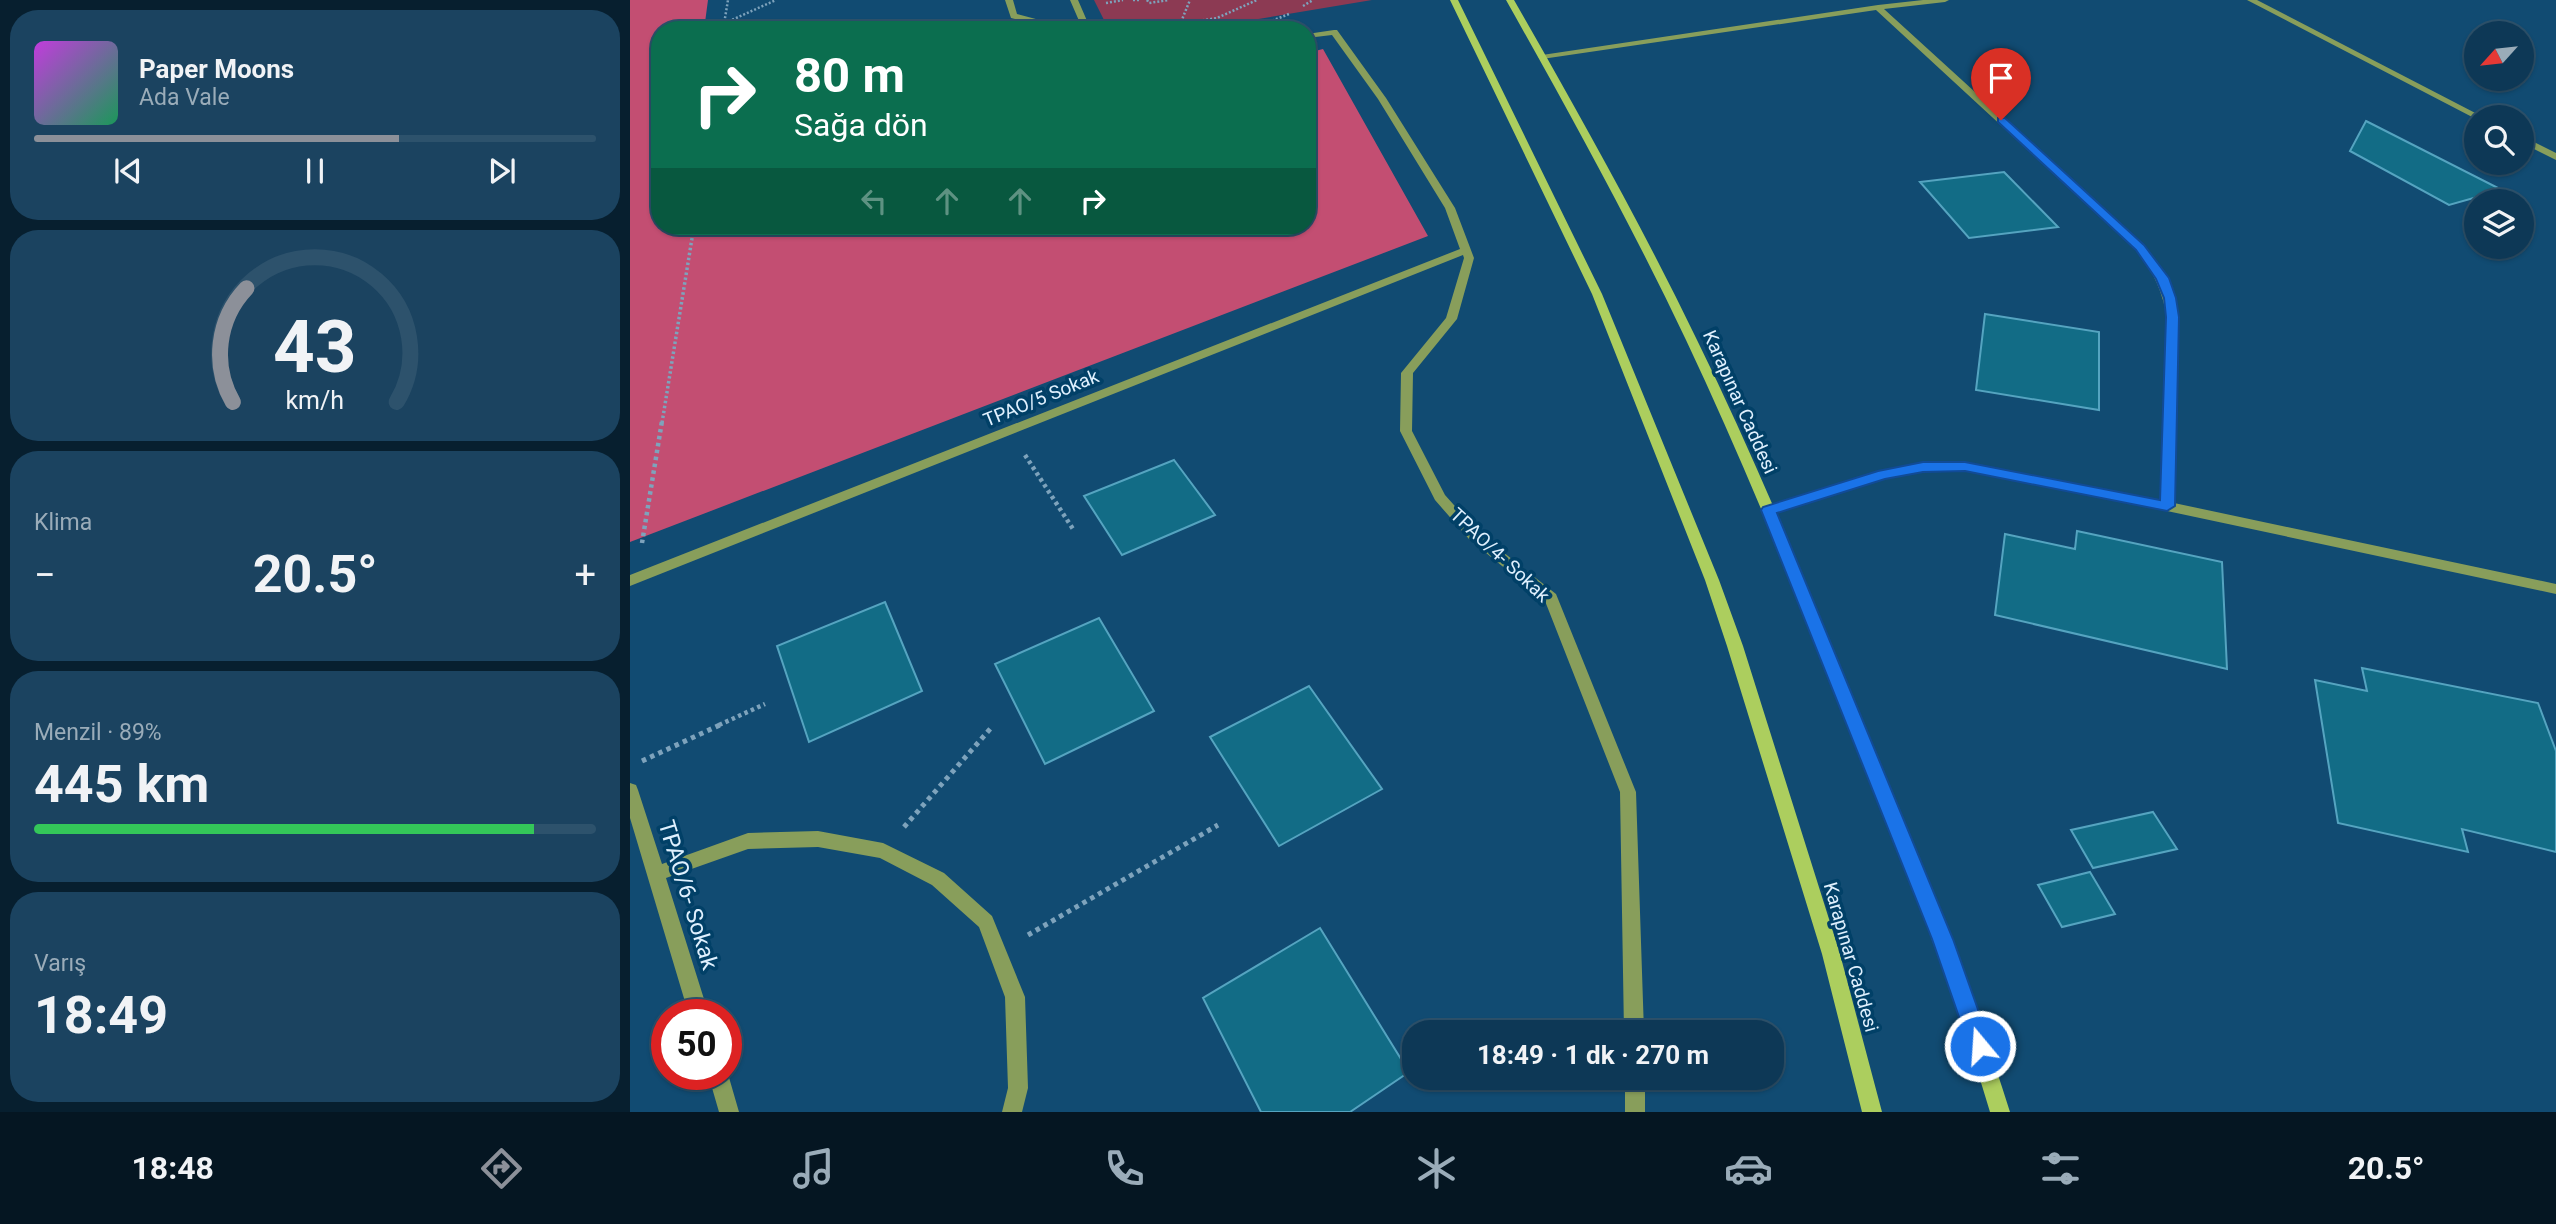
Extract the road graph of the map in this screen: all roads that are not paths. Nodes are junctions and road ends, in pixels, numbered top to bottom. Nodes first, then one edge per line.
1 (1009, 0) edge
2 (1074, 0) edge
3 (1454, 0) edge
4 (1510, 0) edge
5 (1945, 0) edge
6 (2251, 0) edge
7 (1878, 7) junction
8 (1035, 21) edge
9 (1083, 21) edge
10 (1316, 35) edge
11 (1542, 57) junction
12 (2464, 109) edge
13 (2534, 145) edge
14 (2556, 157) edge
15 (1466, 250) junction
16 (2167, 506) junction
17 (1768, 510) junction
18 (633, 580) edge
19 (2556, 589) edge
20 (630, 790) edge
21 (656, 874) junction
22 (694, 999) edge
23 (1634, 1020) edge
24 (723, 1090) edge
25 (1634, 1090) edge
26 (729, 1112) edge
27 (1012, 1112) edge
28 (1635, 1112) edge
29 (1872, 1112) edge
30 (2000, 1112) edge

1 - 8 street
2 - 9 street
3 - 29 main road, Karapınar Caddesi
4 - 11 main road, Karapınar Caddesi
5 - 7 street
6 - 12 street
7 - 11 street
7 - 16 street
10 - 15 street, TPAO/4- Sokak
11 - 17 main road, Karapınar Caddesi
13 - 14 street
15 - 18 street, TPAO/5 Sokak
15 - 23 street, TPAO/4- Sokak
16 - 17 street
16 - 19 street
17 - 30 main road, Karapınar Caddesi
20 - 21 street, TPAO/6- Sokak
21 - 22 street, TPAO/6- Sokak
21 - 27 street
24 - 26 street
25 - 28 street

